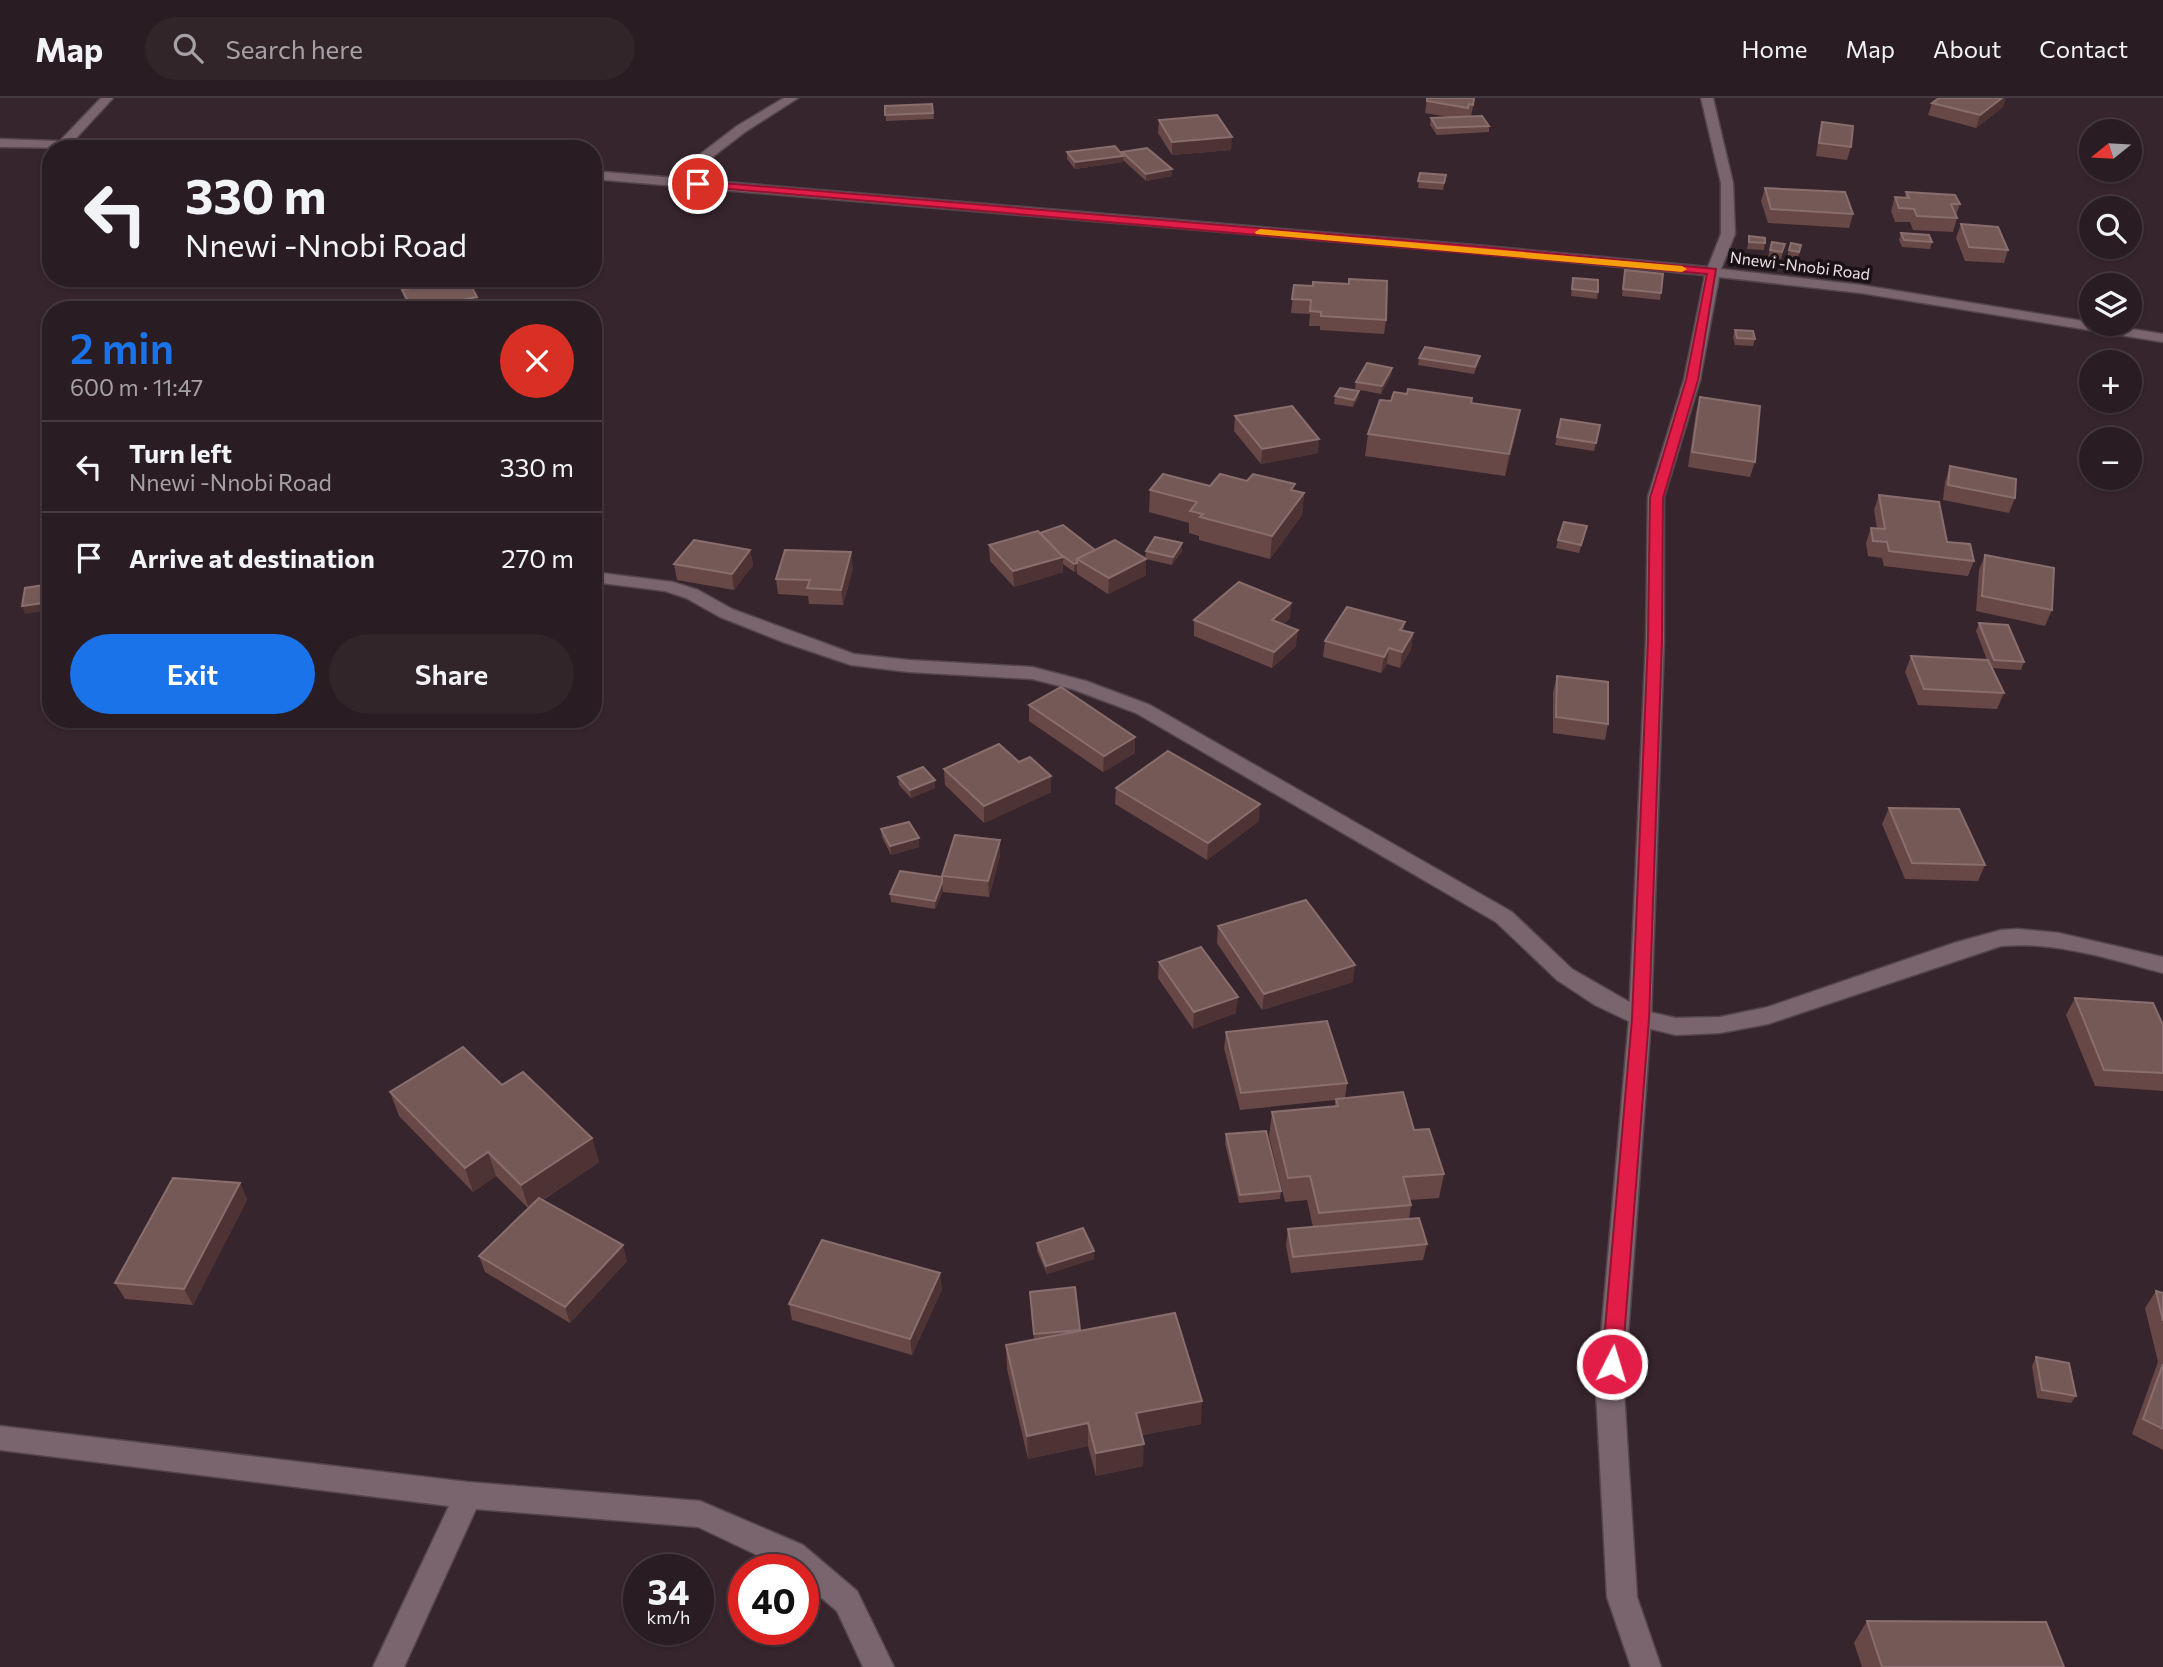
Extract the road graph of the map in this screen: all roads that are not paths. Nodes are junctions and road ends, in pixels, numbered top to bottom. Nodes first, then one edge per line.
1 (107, 98) edge
2 (792, 98) edge
3 (1707, 98) edge
4 (68, 140) edge
5 (0, 143) edge
6 (42, 144) edge
7 (602, 176) edge
8 (671, 182) junction
9 (1713, 272) junction
10 (2163, 338) edge
11 (602, 578) edge
12 (2163, 965) edge
13 (1640, 1019) junction
14 (0, 1438) edge
15 (468, 1495) junction
16 (387, 1667) edge
17 (879, 1667) edge
18 (1646, 1667) edge

1 - 4 street
2 - 8 street
3 - 9 street
5 - 6 street
7 - 8 street, Nnewi -Nnobi Road
8 - 9 street, Nnewi -Nnobi Road
9 - 10 street, Nnewi -Nnobi Road
9 - 13 street
11 - 13 street
12 - 13 street
13 - 18 street
14 - 15 street
15 - 16 street
15 - 17 street

